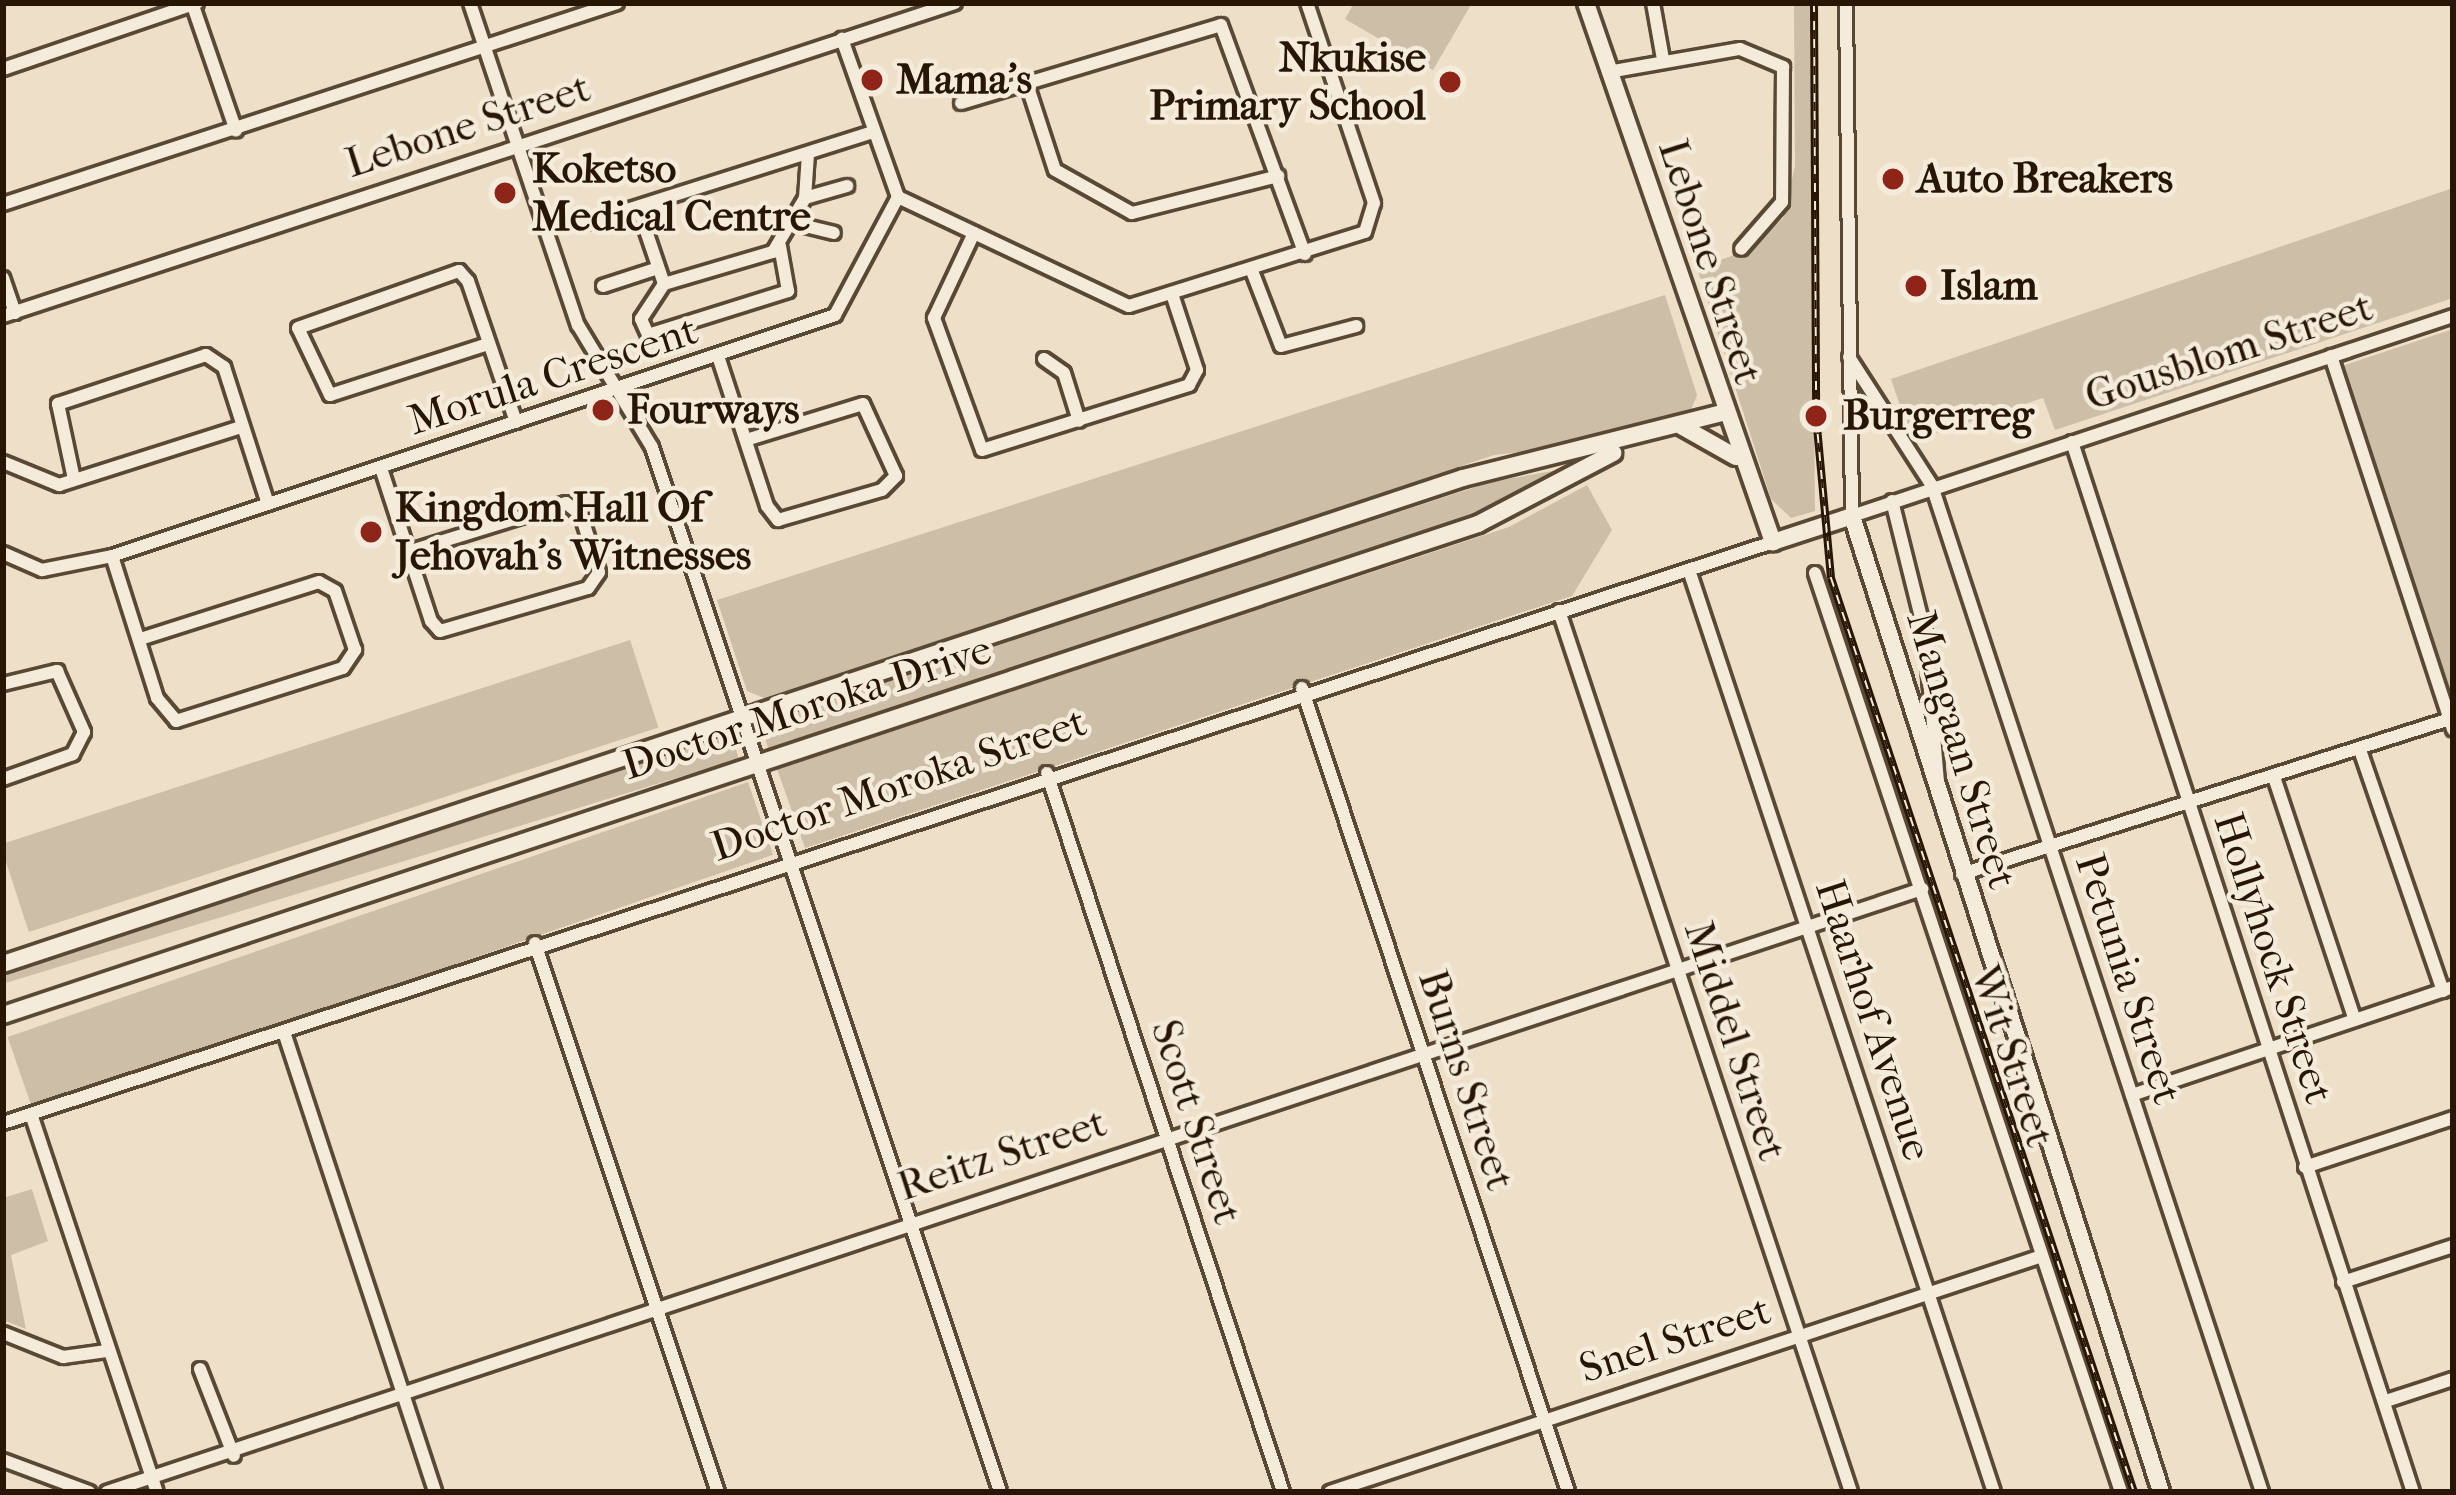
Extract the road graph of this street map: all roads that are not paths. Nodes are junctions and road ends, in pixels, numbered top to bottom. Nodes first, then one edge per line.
1 (470, 3) edge
2 (617, 3) edge
3 (955, 3) edge
4 (1306, 3) edge
5 (1586, 3) edge
6 (1653, 3) edge
7 (1846, 3) edge
8 (194, 4) edge
9 (842, 39) junction
10 (484, 45) junction
11 (1663, 58) junction
12 (3, 69) edge
13 (1608, 72) junction
14 (1027, 84) junction
15 (961, 104) dead end
16 (236, 131) junction
17 (873, 132) junction
18 (516, 148) junction
19 (808, 154) junction
20 (1278, 176) junction
21 (847, 186) dead end
22 (898, 197) junction
23 (805, 198) junction
24 (3, 204) edge
25 (639, 210) junction
26 (586, 223) dead end
27 (793, 223) junction
28 (974, 232) junction
29 (834, 233) dead end
30 (780, 246) junction
31 (1741, 249) dead end
32 (1304, 254) junction
33 (652, 270) junction
34 (1252, 271) junction
35 (3, 278) edge
36 (664, 284) junction
37 (602, 286) dead end
38 (1173, 297) junction
39 (9, 315) edge
40 (2453, 316) edge
41 (1356, 326) dead end
42 (488, 344) junction
43 (718, 356) junction
44 (2331, 356) junction
45 (1849, 357) junction
46 (1044, 358) dead end
47 (616, 389) junction
48 (1722, 413) junction
49 (1079, 421) junction
50 (516, 422) junction
51 (1680, 425) junction
52 (241, 427) junction
53 (746, 440) junction
54 (2072, 442) junction
55 (1623, 446) junction
56 (1739, 460) junction
57 (3, 462) edge
58 (381, 468) junction
59 (74, 479) junction
60 (1932, 486) junction
61 (1892, 501) junction
62 (268, 505) junction
63 (1852, 516) junction
64 (1822, 525) joint
65 (1773, 542) junction
66 (408, 552) junction
67 (3, 554) edge
68 (112, 556) junction
69 (1689, 570) junction
70 (1815, 573) dead end
71 (1559, 611) junction
72 (140, 639) junction
73 (3, 685) edge
74 (1302, 688) junction
75 (740, 713) junction
76 (2452, 722) edge
77 (2360, 750) junction
78 (756, 762) junction
79 (1047, 773) junction
80 (2274, 777) junction
81 (3, 779) edge
82 (1936, 792) junction
83 (2190, 806) junction
84 (2051, 850) junction
85 (793, 860) junction
86 (1960, 874) junction
87 (1922, 889) junction
88 (1807, 926) junction
89 (535, 943) junction
90 (3, 964) edge
91 (1676, 969) junction
92 (2448, 989) edge
93 (3, 1015) edge
94 (2355, 1020) junction
95 (284, 1032) junction
96 (2266, 1051) junction
97 (1423, 1052) junction
98 (2132, 1095) junction
99 (31, 1114) junction
100 (2453, 1118) edge
101 (3, 1123) edge
102 (1166, 1136) junction
103 (2305, 1168) junction
104 (908, 1220) junction
105 (2453, 1246) edge
106 (2042, 1256) junction
107 (2343, 1282) junction
108 (1928, 1292) junction
109 (658, 1313) junction
110 (3, 1333) edge
111 (1799, 1335) junction
112 (107, 1351) junction
113 (200, 1369) dead end
114 (2453, 1379) edge
115 (404, 1398) junction
116 (2386, 1401) junction
117 (1543, 1418) junction
118 (234, 1456) junction
119 (3, 1460) edge
120 (155, 1487) edge
121 (89, 1492) edge
122 (107, 1492) edge
123 (435, 1492) edge
124 (718, 1492) edge
125 (1000, 1492) edge
126 (1283, 1492) edge
127 (1330, 1492) edge
128 (1568, 1492) edge
129 (1851, 1492) edge
130 (1994, 1492) edge
131 (2121, 1492) edge
132 (2161, 1492) edge
133 (2262, 1492) edge
134 (2413, 1492) edge

1 - 10 street
2 - 10 street
3 - 9 street, Lebone Street
4 - 32 street
5 - 13 street, Lebone Street
6 - 11 street
7 - 45 street, Mangaan Street
8 - 12 street
8 - 16 street
9 - 17 street
9 - 18 street, Lebone Street
10 - 16 street
10 - 18 street
11 - 13 street
11 - 31 street
13 - 48 street, Lebone Street
14 - 15 street
14 - 20 street
14 - 20 street
16 - 24 street
17 - 19 street
17 - 22 street
18 - 39 street, Lebone Street
18 - 47 street
19 - 23 street
19 - 25 street
20 - 32 street
21 - 23 street
22 - 28 street
22 - 43 street, Morula Crescent
23 - 27 street
25 - 26 street
25 - 33 street
27 - 29 street
27 - 30 street
28 - 38 street
28 - 49 street
30 - 36 street
30 - 36 street
32 - 34 street
33 - 36 street
33 - 37 street
34 - 38 street
34 - 41 street
35 - 39 street
38 - 49 street
40 - 44 street, Gousblom Street
42 - 42 street
42 - 50 street
43 - 47 street, Morula Crescent
43 - 53 street
44 - 54 street, Gousblom Street
44 - 76 street
45 - 60 street, Petunia Street
45 - 63 street, Mangaan Street
46 - 49 street
47 - 50 street, Morula Crescent
47 - 75 street
48 - 51 street, Doctor Moroka Drive
48 - 56 street, Lebone Street
50 - 58 street, Morula Crescent
51 - 55 street, Doctor Moroka Drive
51 - 56 street
52 - 59 street
52 - 59 street
52 - 62 street
53 - 53 street
54 - 60 street, Gousblom Street
54 - 83 street, Hollyhock Street
55 - 75 street, Doctor Moroka Drive
55 - 78 street, Doctor Moroka Drive
56 - 65 street, Lebone Street
57 - 59 street
58 - 62 street, Morula Crescent
58 - 66 street
60 - 61 street, Gousblom Street
60 - 84 street, Petunia Street
61 - 63 street, Gousblom Street
61 - 82 street
62 - 68 street, Morula Crescent
63 - 64 street, Gousblom Street
63 - 82 street, Mangaan Street
64 - 65 street, Doctor Moroka Street
65 - 69 street, Doctor Moroka Street
66 - 66 street
67 - 68 street, Morula Crescent
68 - 72 street
69 - 71 street, Doctor Moroka Street
69 - 88 street, Haarhof Avenue
70 - 87 street, Wit Street
71 - 74 street, Doctor Moroka Street
71 - 91 street, Middel Street
72 - 72 street
73 - 81 street
74 - 79 street, Doctor Moroka Street
74 - 97 street, Burns Street
75 - 78 street
75 - 90 street, Doctor Moroka Drive
76 - 77 street
77 - 80 street
77 - 92 street
78 - 85 street
78 - 93 street, Doctor Moroka Drive
79 - 85 street, Doctor Moroka Street
79 - 102 street, Scott Street
80 - 83 street
80 - 94 street
82 - 86 street, Mangaan Street
83 - 84 street
83 - 96 street, Hollyhock Street
84 - 86 street
84 - 98 street, Petunia Street
85 - 89 street, Doctor Moroka Street
85 - 104 street
86 - 132 street, Mangaan Street
87 - 88 street, Reitz Street
87 - 106 street, Wit Street
88 - 91 street, Reitz Street
88 - 108 street, Haarhof Avenue
89 - 95 street, Doctor Moroka Street
89 - 109 street
91 - 97 street, Reitz Street
91 - 111 street, Middel Street
92 - 94 street
94 - 96 street
95 - 99 street, Doctor Moroka Street
95 - 115 street
96 - 98 street
96 - 103 street, Hollyhock Street
97 - 102 street, Reitz Street
97 - 117 street, Burns Street
98 - 133 street, Petunia Street
99 - 101 street, Doctor Moroka Street
99 - 112 street
100 - 103 street
102 - 104 street, Reitz Street
102 - 126 street, Scott Street
103 - 107 street, Hollyhock Street
104 - 109 street, Reitz Street
104 - 125 street
105 - 107 street
106 - 108 street, Snel Street
106 - 131 street, Wit Street
107 - 116 street, Hollyhock Street
108 - 111 street, Snel Street
108 - 130 street, Haarhof Avenue
109 - 115 street, Reitz Street
109 - 124 street
110 - 112 street
111 - 117 street, Snel Street
111 - 129 street, Middel Street
112 - 120 street
113 - 118 street
114 - 116 street
115 - 118 street, Reitz Street
115 - 123 street
116 - 134 street, Hollyhock Street
117 - 127 street, Snel Street
117 - 128 street, Burns Street
118 - 120 street, Reitz Street
119 - 121 street
120 - 122 street, Reitz Street

